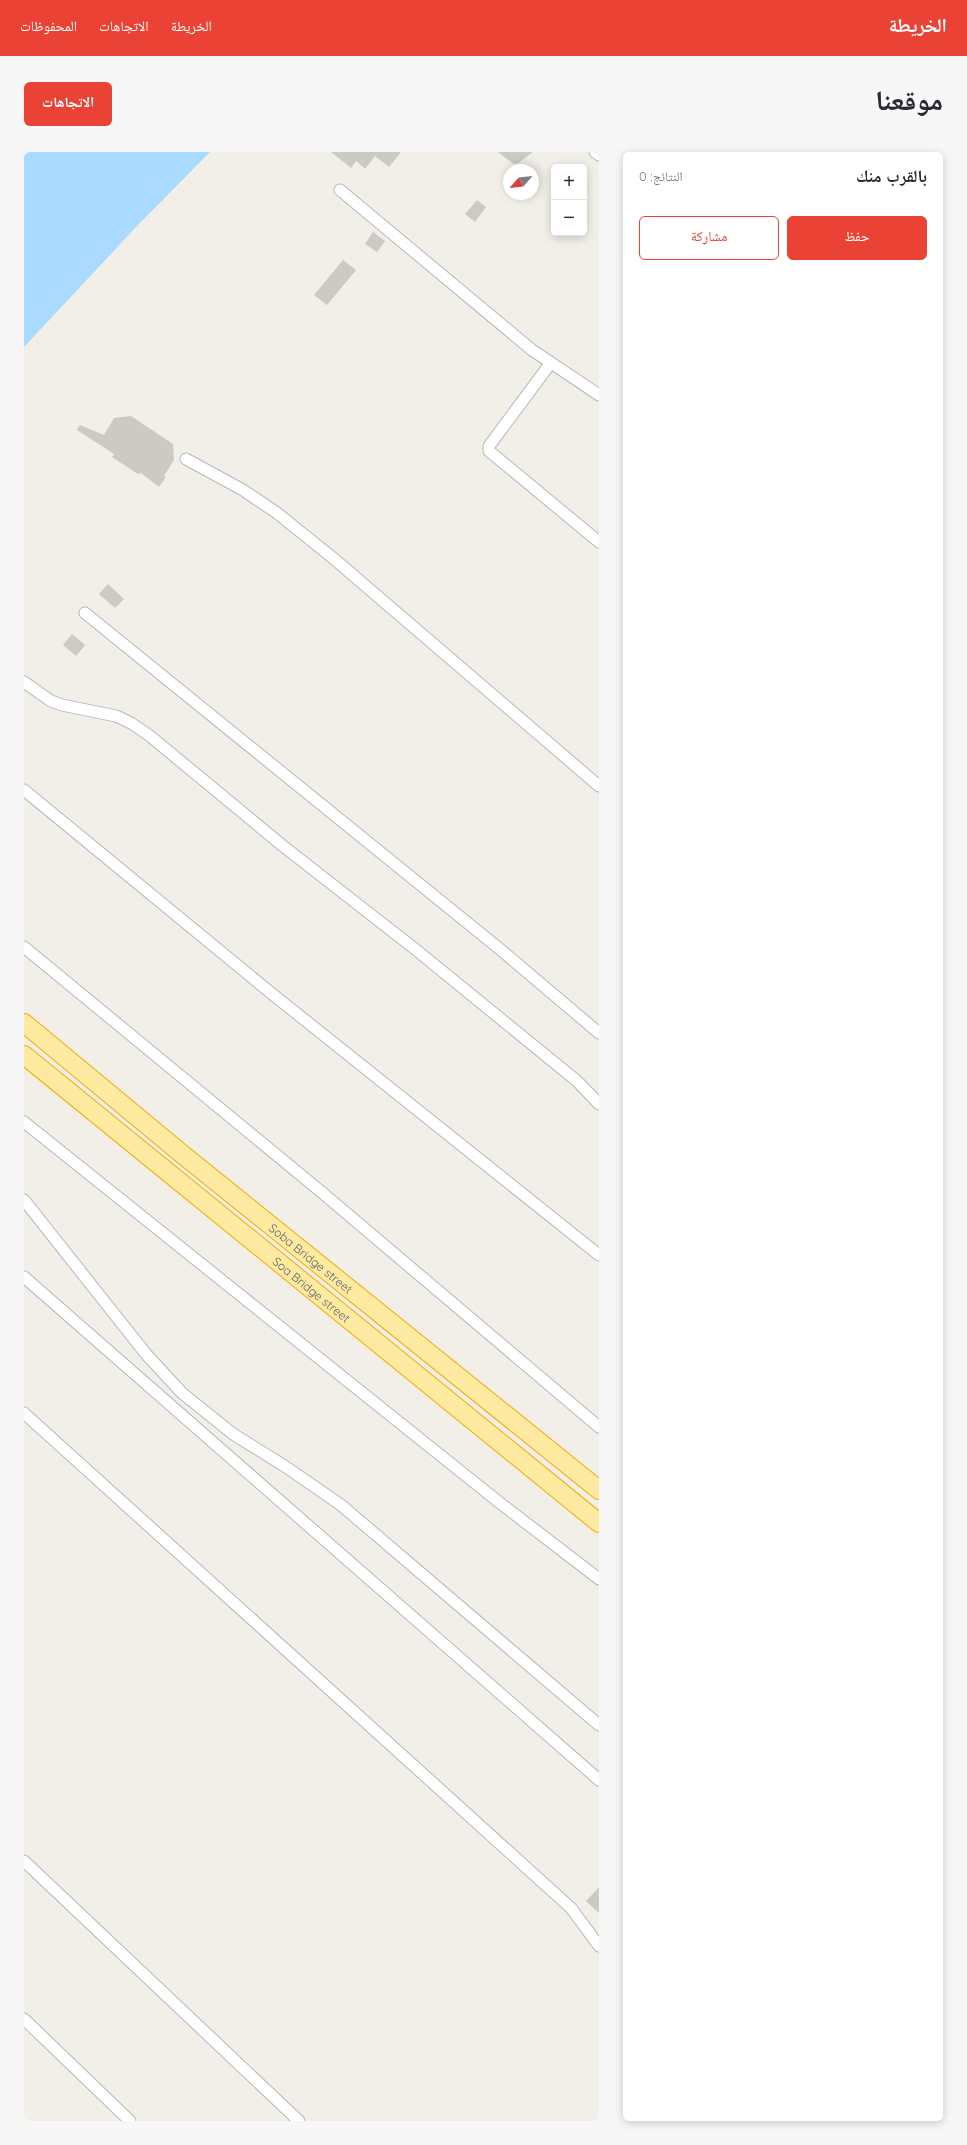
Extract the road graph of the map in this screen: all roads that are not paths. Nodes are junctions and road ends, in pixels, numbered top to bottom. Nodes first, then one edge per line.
1 (595, 152) edge
2 (599, 155) edge
3 (340, 190) dead end
4 (550, 364) junction
5 (599, 395) edge
6 (186, 459) dead end
7 (599, 542) edge
8 (85, 613) dead end
9 (24, 682) edge
10 (599, 786) edge
11 (24, 790) edge
12 (24, 947) edge
13 (24, 1023) edge
14 (599, 1033) edge
15 (24, 1055) edge
16 (599, 1104) edge
17 (24, 1122) edge
18 (24, 1200) edge
19 (599, 1255) edge
20 (24, 1277) edge
21 (24, 1413) edge
22 (599, 1427) edge
23 (599, 1490) edge
24 (599, 1524) edge
25 (599, 1579) edge
26 (599, 1725) edge
27 (599, 1780) edge
28 (24, 1862) edge
29 (599, 1946) edge
30 (24, 2019) edge
31 (130, 2121) edge
32 (299, 2121) edge

1 - 2 street
3 - 4 street
4 - 5 street
4 - 7 street
6 - 10 street
8 - 14 street
9 - 16 street
11 - 19 street
12 - 22 street
13 - 23 highway, Soba Bridge street
15 - 24 highway, Soa Bridge street
17 - 25 street
18 - 26 street
20 - 27 street
21 - 29 street
28 - 32 street
30 - 31 street

